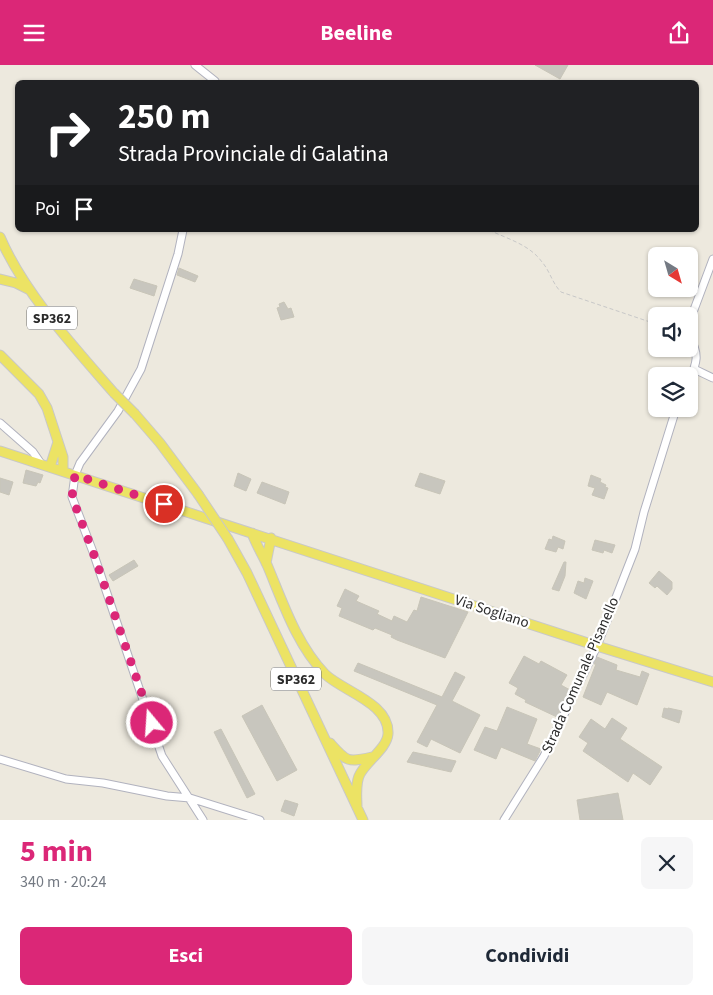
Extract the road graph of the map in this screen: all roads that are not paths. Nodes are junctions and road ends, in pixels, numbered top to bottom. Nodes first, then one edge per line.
1 (195, 65) edge
2 (214, 80) edge
3 (183, 232) edge
4 (0, 237) edge
5 (713, 259) edge
6 (0, 279) edge
7 (31, 290) junction
8 (695, 307) edge
9 (0, 355) edge
10 (698, 371) edge
11 (713, 378) edge
12 (674, 417) edge
13 (0, 423) edge
14 (58, 441) junction
15 (0, 451) edge
16 (46, 466) junction
17 (63, 471) junction
18 (75, 475) junction
19 (252, 533) junction
20 (271, 538) junction
21 (266, 563) junction
22 (597, 646) junction
23 (713, 682) edge
24 (323, 735) junction
25 (372, 757) junction
26 (0, 759) edge
27 (190, 798) junction
28 (357, 807) junction
29 (204, 820) edge
30 (260, 820) edge
31 (363, 820) edge
32 (504, 820) edge

1 - 2 street
3 - 18 street
4 - 7 main road, SP362
5 - 8 street
6 - 7 main road
7 - 24 main road, SP362, bridge
9 - 14 main road
10 - 11 street
12 - 22 street, Strada Comunale Pisanello
13 - 16 street
14 - 16 main road
14 - 17 main road
15 - 16 main road, Via Sogliano
16 - 17 main road, Via Sogliano
17 - 18 main road, Via Sogliano
18 - 19 main road, Via Sogliano
18 - 27 street
19 - 20 main road, Via Sogliano
19 - 21 main road
20 - 21 main road
20 - 22 main road, Via Sogliano
21 - 25 main road
22 - 23 main road, Via Sogliano
22 - 32 street, Strada Comunale Pisanello
24 - 25 main road
24 - 28 main road, SP362
25 - 28 main road
26 - 27 street
27 - 29 street
27 - 30 street
28 - 31 main road, SP362

